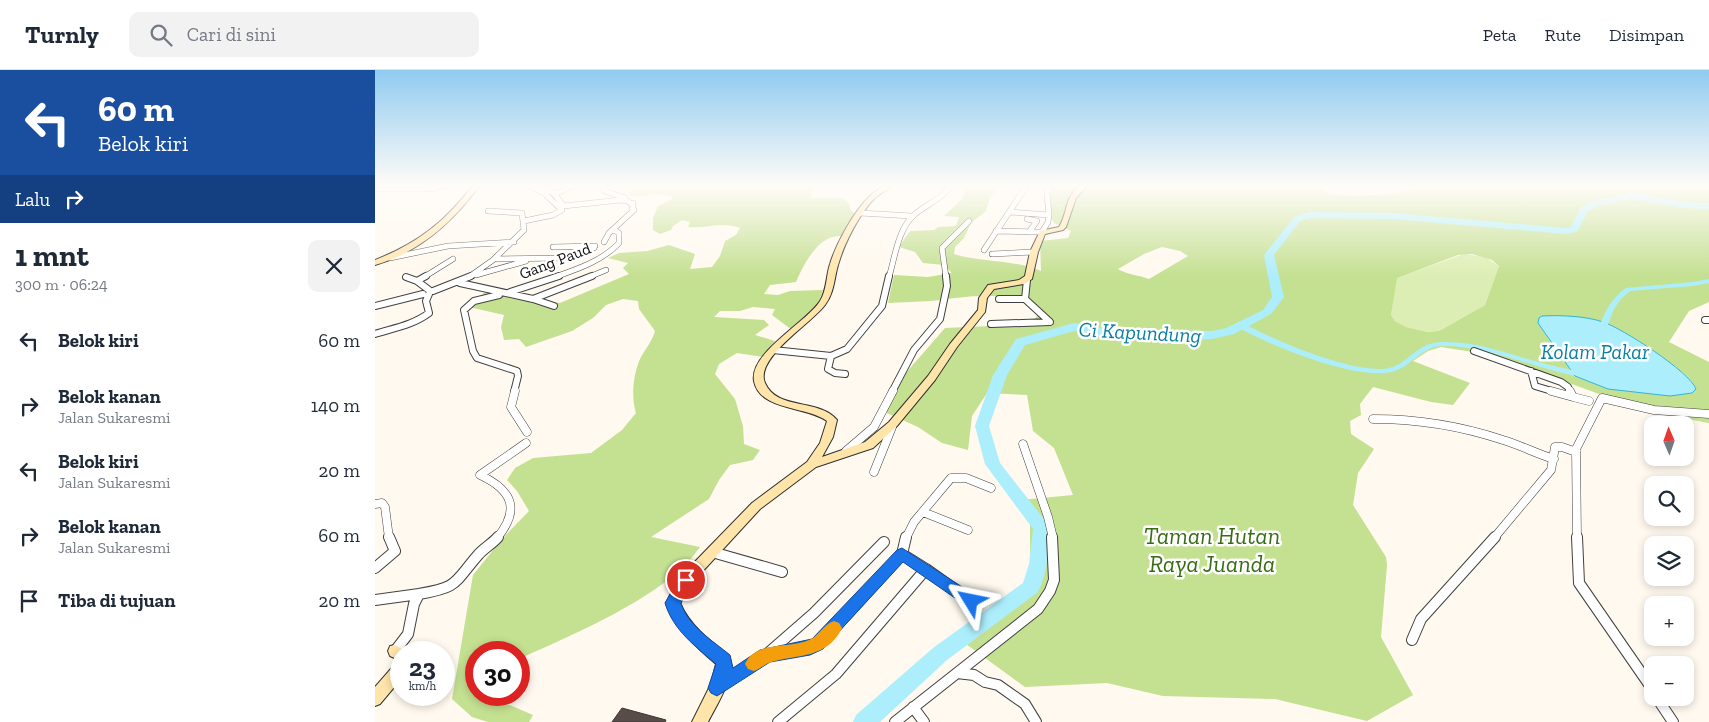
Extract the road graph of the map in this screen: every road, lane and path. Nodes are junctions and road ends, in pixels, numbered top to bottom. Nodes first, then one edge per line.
1 (453, 215) edge
2 (522, 215) edge
3 (551, 215) edge
4 (629, 215) edge
5 (859, 215) edge
6 (902, 215) edge
7 (1007, 215) edge
8 (1049, 215) edge
9 (1068, 215) edge
10 (912, 216) joint
11 (1027, 219) dead end
12 (523, 221) junction
13 (969, 221) dead end
14 (614, 230) junction
15 (996, 231) junction
16 (1029, 232) junction
17 (1042, 232) junction
18 (514, 242) junction
19 (604, 242) dead end
20 (553, 247) dead end
21 (984, 250) dead end
22 (1033, 252) junction
23 (992, 254) dead end
24 (533, 258) junction
25 (453, 259) dead end
26 (495, 259) junction
27 (377, 262) edge
28 (606, 270) dead end
29 (406, 277) dead end
30 (471, 277) junction
31 (1027, 280) junction
32 (417, 281) junction
33 (460, 283) junction
34 (429, 292) junction
35 (505, 293) junction
36 (533, 299) junction
37 (999, 299) dead end
38 (1025, 299) junction
39 (375, 306) edge
40 (554, 306) dead end
41 (991, 324) dead end
42 (375, 334) edge
43 (773, 350) junction
44 (1474, 351) dead end
45 (831, 356) junction
46 (1531, 371) junction
47 (845, 374) dead end
48 (1573, 397) junction
49 (1589, 401) dead end
50 (1709, 414) edge
51 (1373, 419) dead end
52 (893, 424) junction
53 (527, 432) dead end
54 (526, 443) dead end
55 (1023, 444) dead end
56 (1576, 450) junction
57 (843, 453) junction
58 (1554, 459) junction
59 (812, 464) junction
60 (874, 472) dead end
61 (991, 488) dead end
62 (375, 504) edge
63 (923, 512) junction
64 (968, 530) dead end
65 (884, 542) dead end
66 (712, 552) junction
67 (902, 554) junction
68 (375, 568) edge
69 (926, 569) junction
70 (782, 572) dead end
71 (419, 594) junction
72 (375, 600) edge
73 (971, 601) dead end
74 (1412, 640) dead end
75 (404, 641) edge
76 (766, 656) junction
77 (957, 674) junction
78 (1644, 677) edge
79 (390, 681) edge
80 (717, 688) junction
81 (375, 699) edge
82 (1662, 706) edge
83 (913, 707) junction
84 (700, 722) edge
85 (777, 722) edge
86 (895, 722) edge
87 (924, 722) edge
88 (1036, 722) edge
89 (1673, 722) edge

1 - 27 street
2 - 12 street
3 - 12 street
4 - 14 street
5 - 43 street
6 - 10 street
7 - 15 street
8 - 17 street
9 - 17 street
10 - 45 street
11 - 16 street
12 - 18 street
13 - 57 street
14 - 19 street
14 - 35 street, Gang Paud
15 - 16 street
15 - 21 street
16 - 17 street
17 - 22 street
18 - 26 street
18 - 27 street
20 - 24 street
22 - 23 street
22 - 31 street
24 - 26 street
24 - 30 street
25 - 32 street
26 - 30 street
28 - 36 street
29 - 32 street
30 - 33 street
31 - 38 street
31 - 52 street
32 - 34 street
33 - 34 street
33 - 35 street
34 - 39 street
34 - 42 street
35 - 36 street
35 - 53 street
36 - 40 street
37 - 38 street
38 - 41 street
43 - 45 street
43 - 59 street
44 - 46 street
45 - 47 street
46 - 48 street
46 - 48 street
48 - 49 street
50 - 56 street
51 - 58 street
52 - 57 street
52 - 60 street
54 - 71 street
55 - 77 street
56 - 58 street
56 - 78 street
57 - 59 street
58 - 74 street
59 - 66 street
61 - 63 street
62 - 68 street
63 - 64 street
63 - 67 street
65 - 76 street
66 - 70 street
66 - 80 street
67 - 69 street
67 - 76 street
69 - 73 street
69 - 85 street
71 - 72 street
71 - 75 street
76 - 80 street
77 - 83 street
77 - 88 street
79 - 81 street
80 - 84 street
82 - 89 street
83 - 86 street
83 - 87 street

